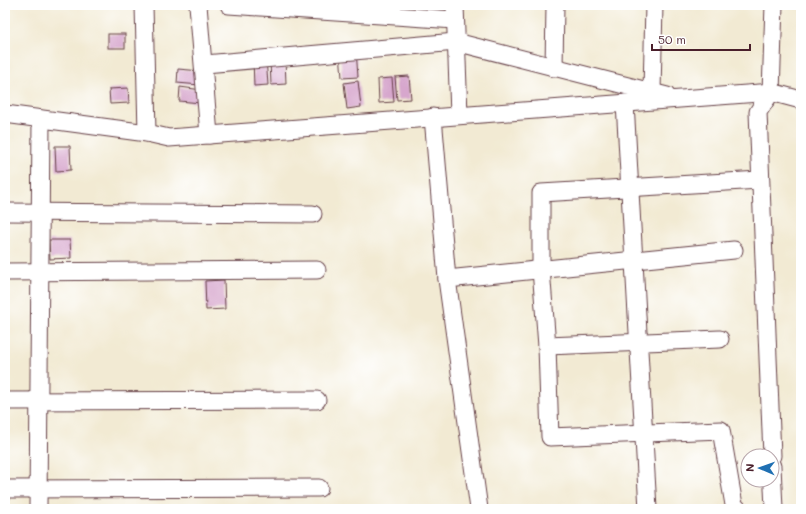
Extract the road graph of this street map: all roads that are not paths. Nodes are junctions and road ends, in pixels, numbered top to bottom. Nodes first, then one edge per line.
1 (144, 5) edge
2 (198, 5) edge
3 (229, 5) edge
4 (555, 5) edge
5 (654, 5) edge
6 (774, 5) edge
7 (455, 12) edge
8 (456, 42) junction
9 (205, 64) dead end
10 (554, 68) junction
11 (652, 91) junction
12 (771, 92) junction
13 (675, 99) junction
14 (801, 100) edge
15 (625, 103) junction
16 (5, 114) edge
17 (459, 115) junction
18 (433, 117) junction
19 (41, 119) junction
20 (147, 133) junction
21 (210, 135) junction
22 (760, 180) junction
23 (630, 188) junction
24 (5, 212) edge
25 (40, 212) junction
26 (313, 214) dead end
27 (734, 250) dead end
28 (634, 260) junction
29 (541, 269) junction
30 (317, 270) dead end
31 (5, 272) edge
32 (40, 272) junction
33 (447, 279) junction
34 (720, 339) dead end
35 (638, 342) junction
36 (547, 346) junction
37 (317, 400) dead end
38 (5, 401) edge
39 (39, 401) junction
40 (644, 433) junction
41 (772, 448) edge
42 (319, 488) dead end
43 (773, 488) edge
44 (5, 489) edge
45 (38, 489) junction
46 (38, 509) edge
47 (479, 509) edge
48 (647, 509) edge
49 (738, 509) edge
50 (774, 509) edge

1 - 20 street
2 - 21 street
3 - 7 street
4 - 10 street
5 - 11 street
6 - 12 street
7 - 8 street
8 - 9 street
8 - 10 street
8 - 17 street
10 - 11 street
11 - 13 street
12 - 13 street
12 - 14 street
12 - 22 street
13 - 15 street
15 - 17 street
15 - 23 street
16 - 19 street
17 - 18 street
18 - 21 street
18 - 33 street
19 - 20 street
19 - 25 street
20 - 21 street
22 - 23 street
22 - 41 street
23 - 28 street
23 - 29 street
24 - 25 street
25 - 26 street
25 - 32 street
27 - 28 street
28 - 29 street
28 - 35 street
29 - 33 street
29 - 36 street
30 - 32 street
31 - 32 street
32 - 39 street
33 - 47 street
34 - 35 street
35 - 36 street
35 - 40 street
36 - 40 street
37 - 39 street
38 - 39 street
39 - 45 street
40 - 48 street
40 - 49 street
42 - 45 street
43 - 50 street
44 - 45 street
45 - 46 street

